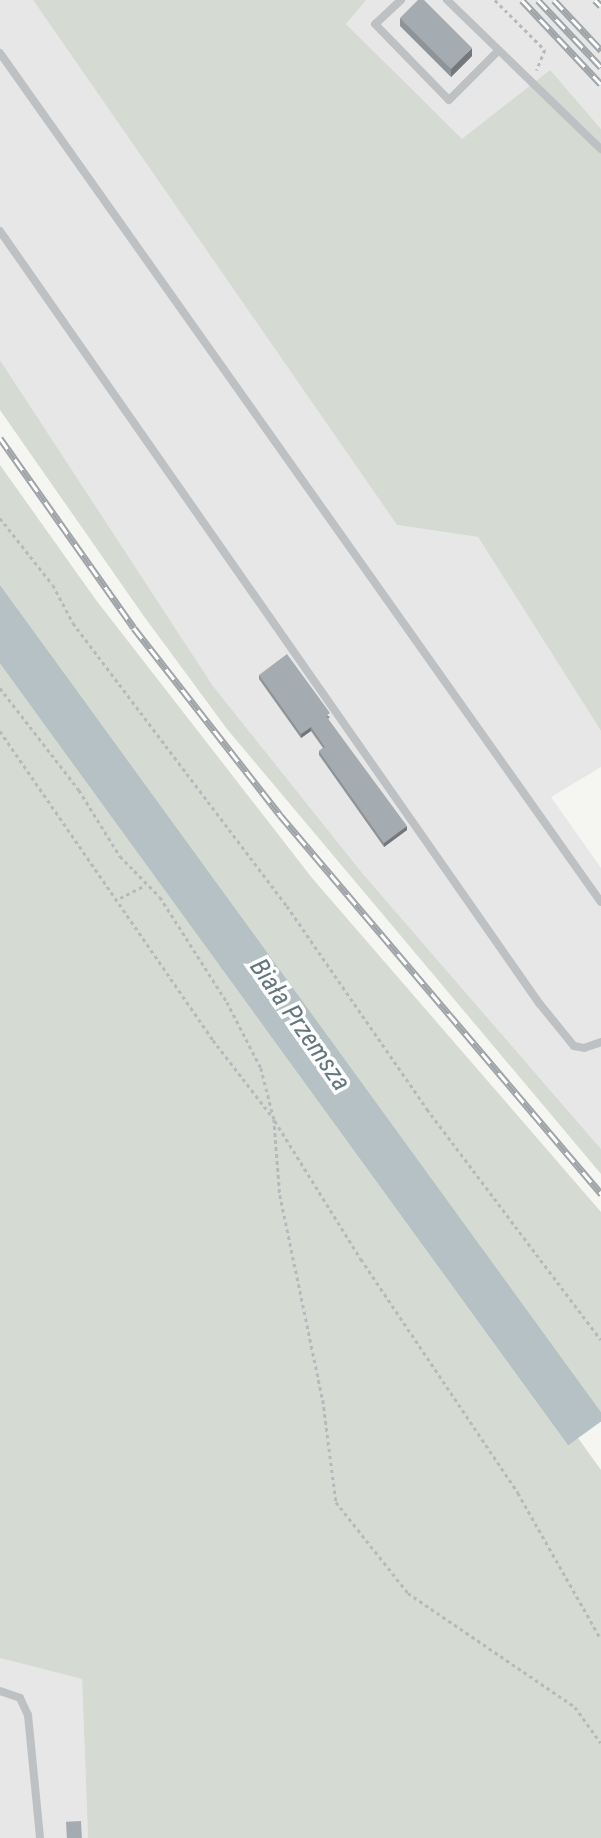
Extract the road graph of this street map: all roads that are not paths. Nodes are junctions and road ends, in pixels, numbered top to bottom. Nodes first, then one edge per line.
1 (401, 0) edge
2 (447, 0) edge
3 (497, 52) junction
4 (0, 53) edge
5 (601, 149) edge
6 (0, 231) edge
7 (601, 902) edge
8 (601, 1042) edge
9 (0, 1691) edge
10 (40, 1838) edge

1 - 3 lane
2 - 3 lane
3 - 5 lane
4 - 7 lane
6 - 8 lane
9 - 10 lane

